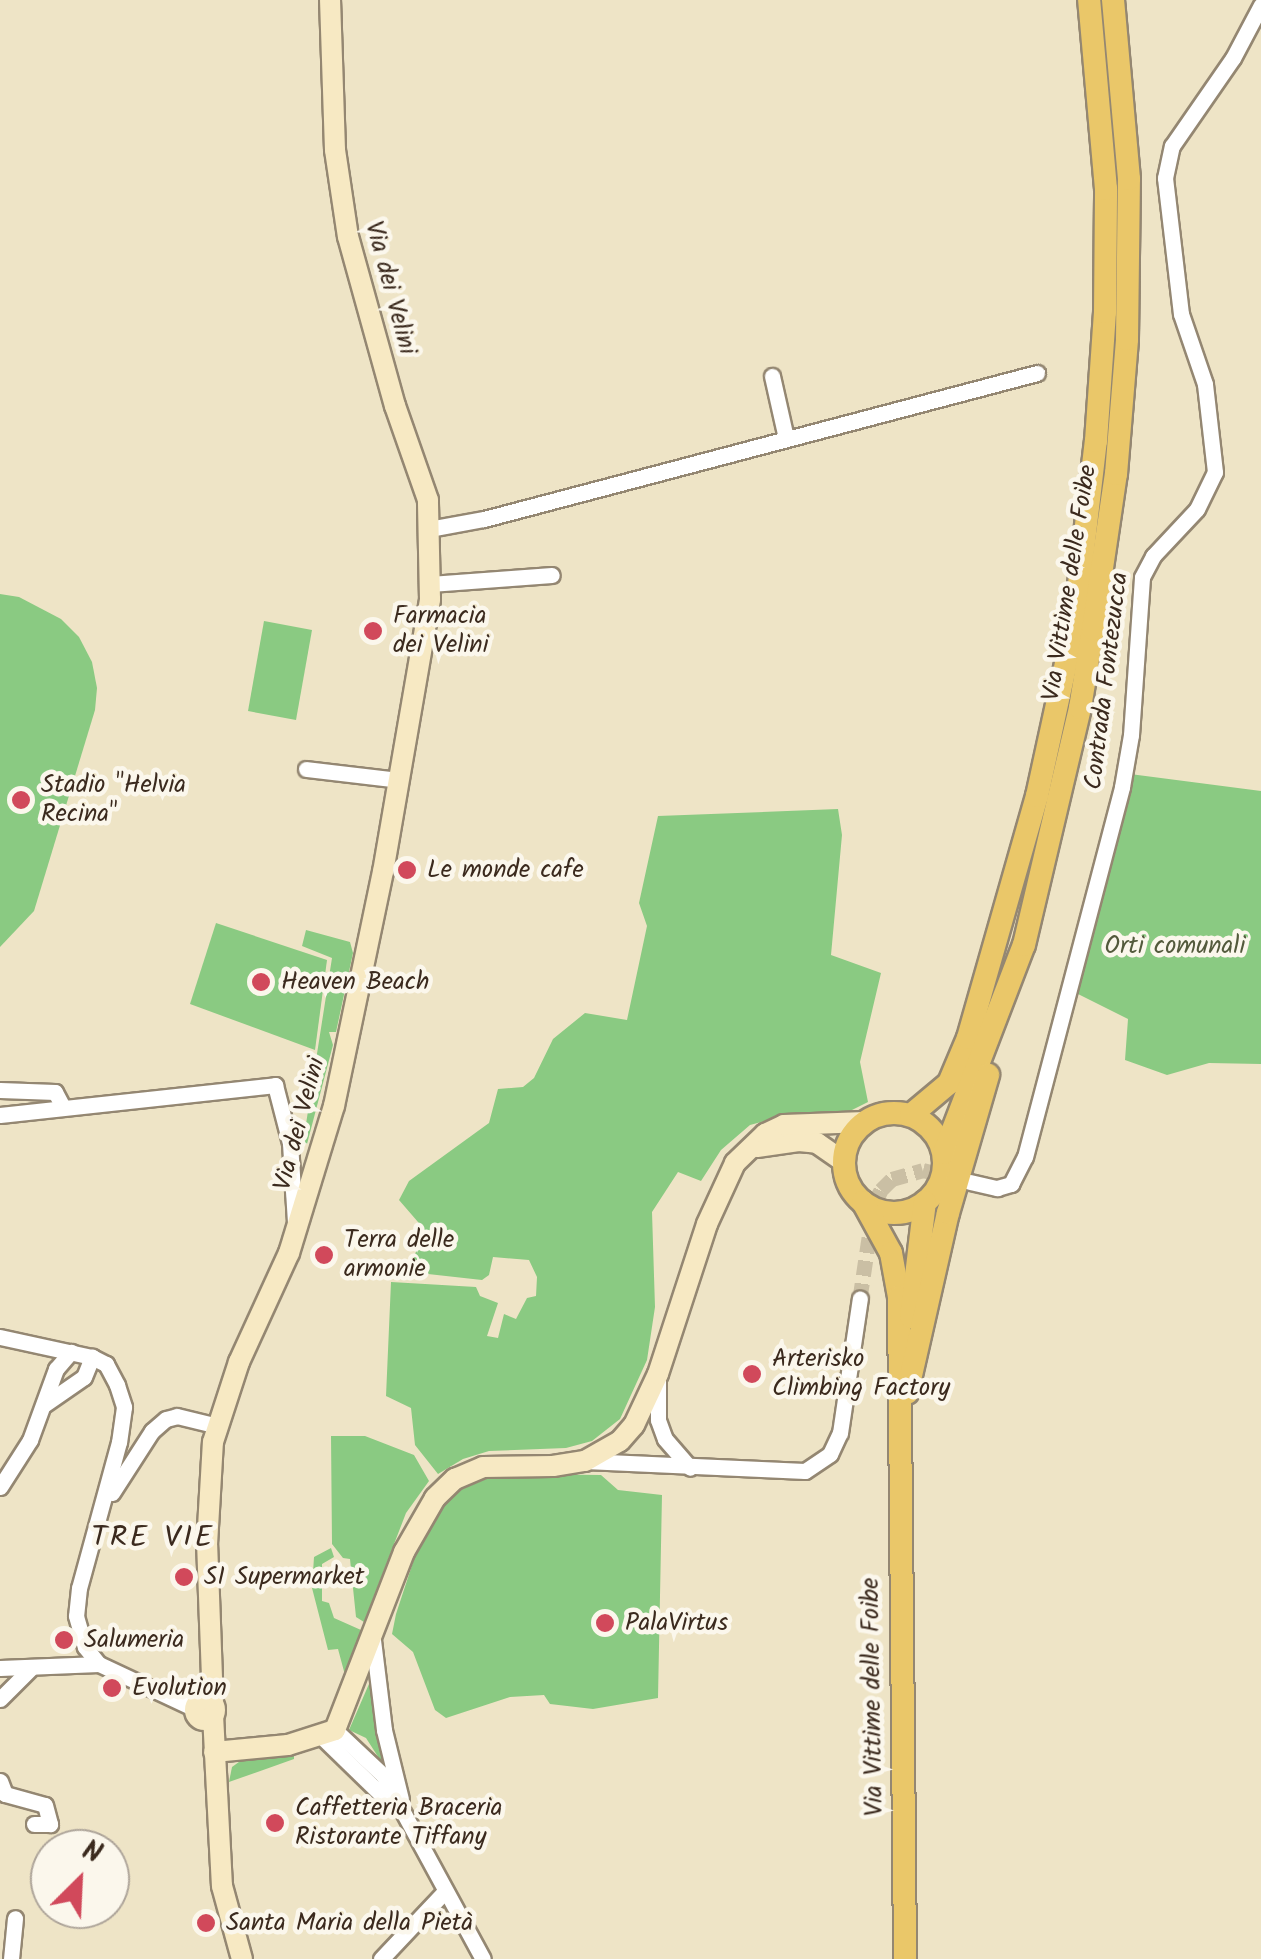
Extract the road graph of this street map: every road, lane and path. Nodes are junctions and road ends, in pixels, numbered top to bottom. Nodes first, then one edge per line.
1 (330, 0) edge
2 (1089, 0) edge
3 (1113, 0) edge
4 (1261, 5) edge
5 (1037, 373) dead end
6 (772, 376) dead end
7 (786, 438) junction
8 (430, 529) junction
9 (552, 575) dead end
10 (430, 584) junction
11 (306, 769) dead end
12 (399, 780) junction
13 (1024, 945) junction
14 (0, 1090) edge
15 (62, 1104) junction
16 (0, 1115) edge
17 (911, 1116) junction
18 (865, 1122) junction
19 (750, 1149) junction
20 (944, 1153) junction
21 (844, 1162) junction
22 (970, 1182) tunnel mouth
23 (863, 1202) junction
24 (925, 1202) junction
25 (296, 1232) junction
26 (860, 1298) tunnel mouth
27 (0, 1338) edge
28 (72, 1352) junction
29 (92, 1357) junction
30 (658, 1374) junction
31 (45, 1404) junction
32 (218, 1426) junction
33 (897, 1435) junction
34 (585, 1461) junction
35 (690, 1468) junction
36 (0, 1487) edge
37 (100, 1514) junction
38 (373, 1639) junction
39 (99, 1664) junction
40 (32, 1667) junction
41 (0, 1668) edge
42 (0, 1700) edge
43 (200, 1705) junction
44 (329, 1733) junction
45 (214, 1752) junction
46 (0, 1781) edge
47 (405, 1818) junction
48 (34, 1824) dead end
49 (445, 1891) junction
50 (15, 1918) dead end
51 (11, 1959) edge
52 (242, 1959) edge
53 (381, 1959) edge
54 (483, 1959) edge
55 (905, 1959) edge

1 - 8 street, Via dei Velini
2 - 17 main road, Via Vittime delle Foibe
3 - 13 main road, Via Vittime delle Foibe
4 - 22 street, Contrada Fontezucca
5 - 7 street
6 - 7 street
7 - 8 street
8 - 10 street, Via dei Velini
9 - 10 street
10 - 12 street, Via dei Velini
11 - 12 street
12 - 25 street, Via dei Velini
13 - 20 main road, Via Vittime delle Foibe
13 - 33 main road
14 - 15 street
15 - 16 street
15 - 25 street
17 - 18 main road
17 - 20 main road
18 - 19 street
18 - 21 main road
19 - 21 street
19 - 30 street
20 - 24 main road
21 - 23 main road
23 - 24 main road
23 - 33 main road, Via Vittime delle Foibe
24 - 33 main road, Via Vittime delle Foibe
25 - 32 street, Via dei Velini
26 - 35 street
27 - 28 street
28 - 29 street
28 - 31 street
29 - 31 street
29 - 37 street
30 - 34 street
30 - 35 street
31 - 36 street
32 - 37 street
32 - 43 street, Via dei Velini
33 - 55 main road, Via Vittime delle Foibe
34 - 35 street
34 - 38 street
37 - 39 street
38 - 44 street
38 - 47 street
39 - 40 street
39 - 43 street
40 - 41 street
40 - 42 street
43 - 45 street, Via dei Velini
44 - 45 street
44 - 47 street
45 - 52 street, Via dei Velini
46 - 48 street
47 - 49 street
49 - 53 street
49 - 54 street
50 - 51 street

